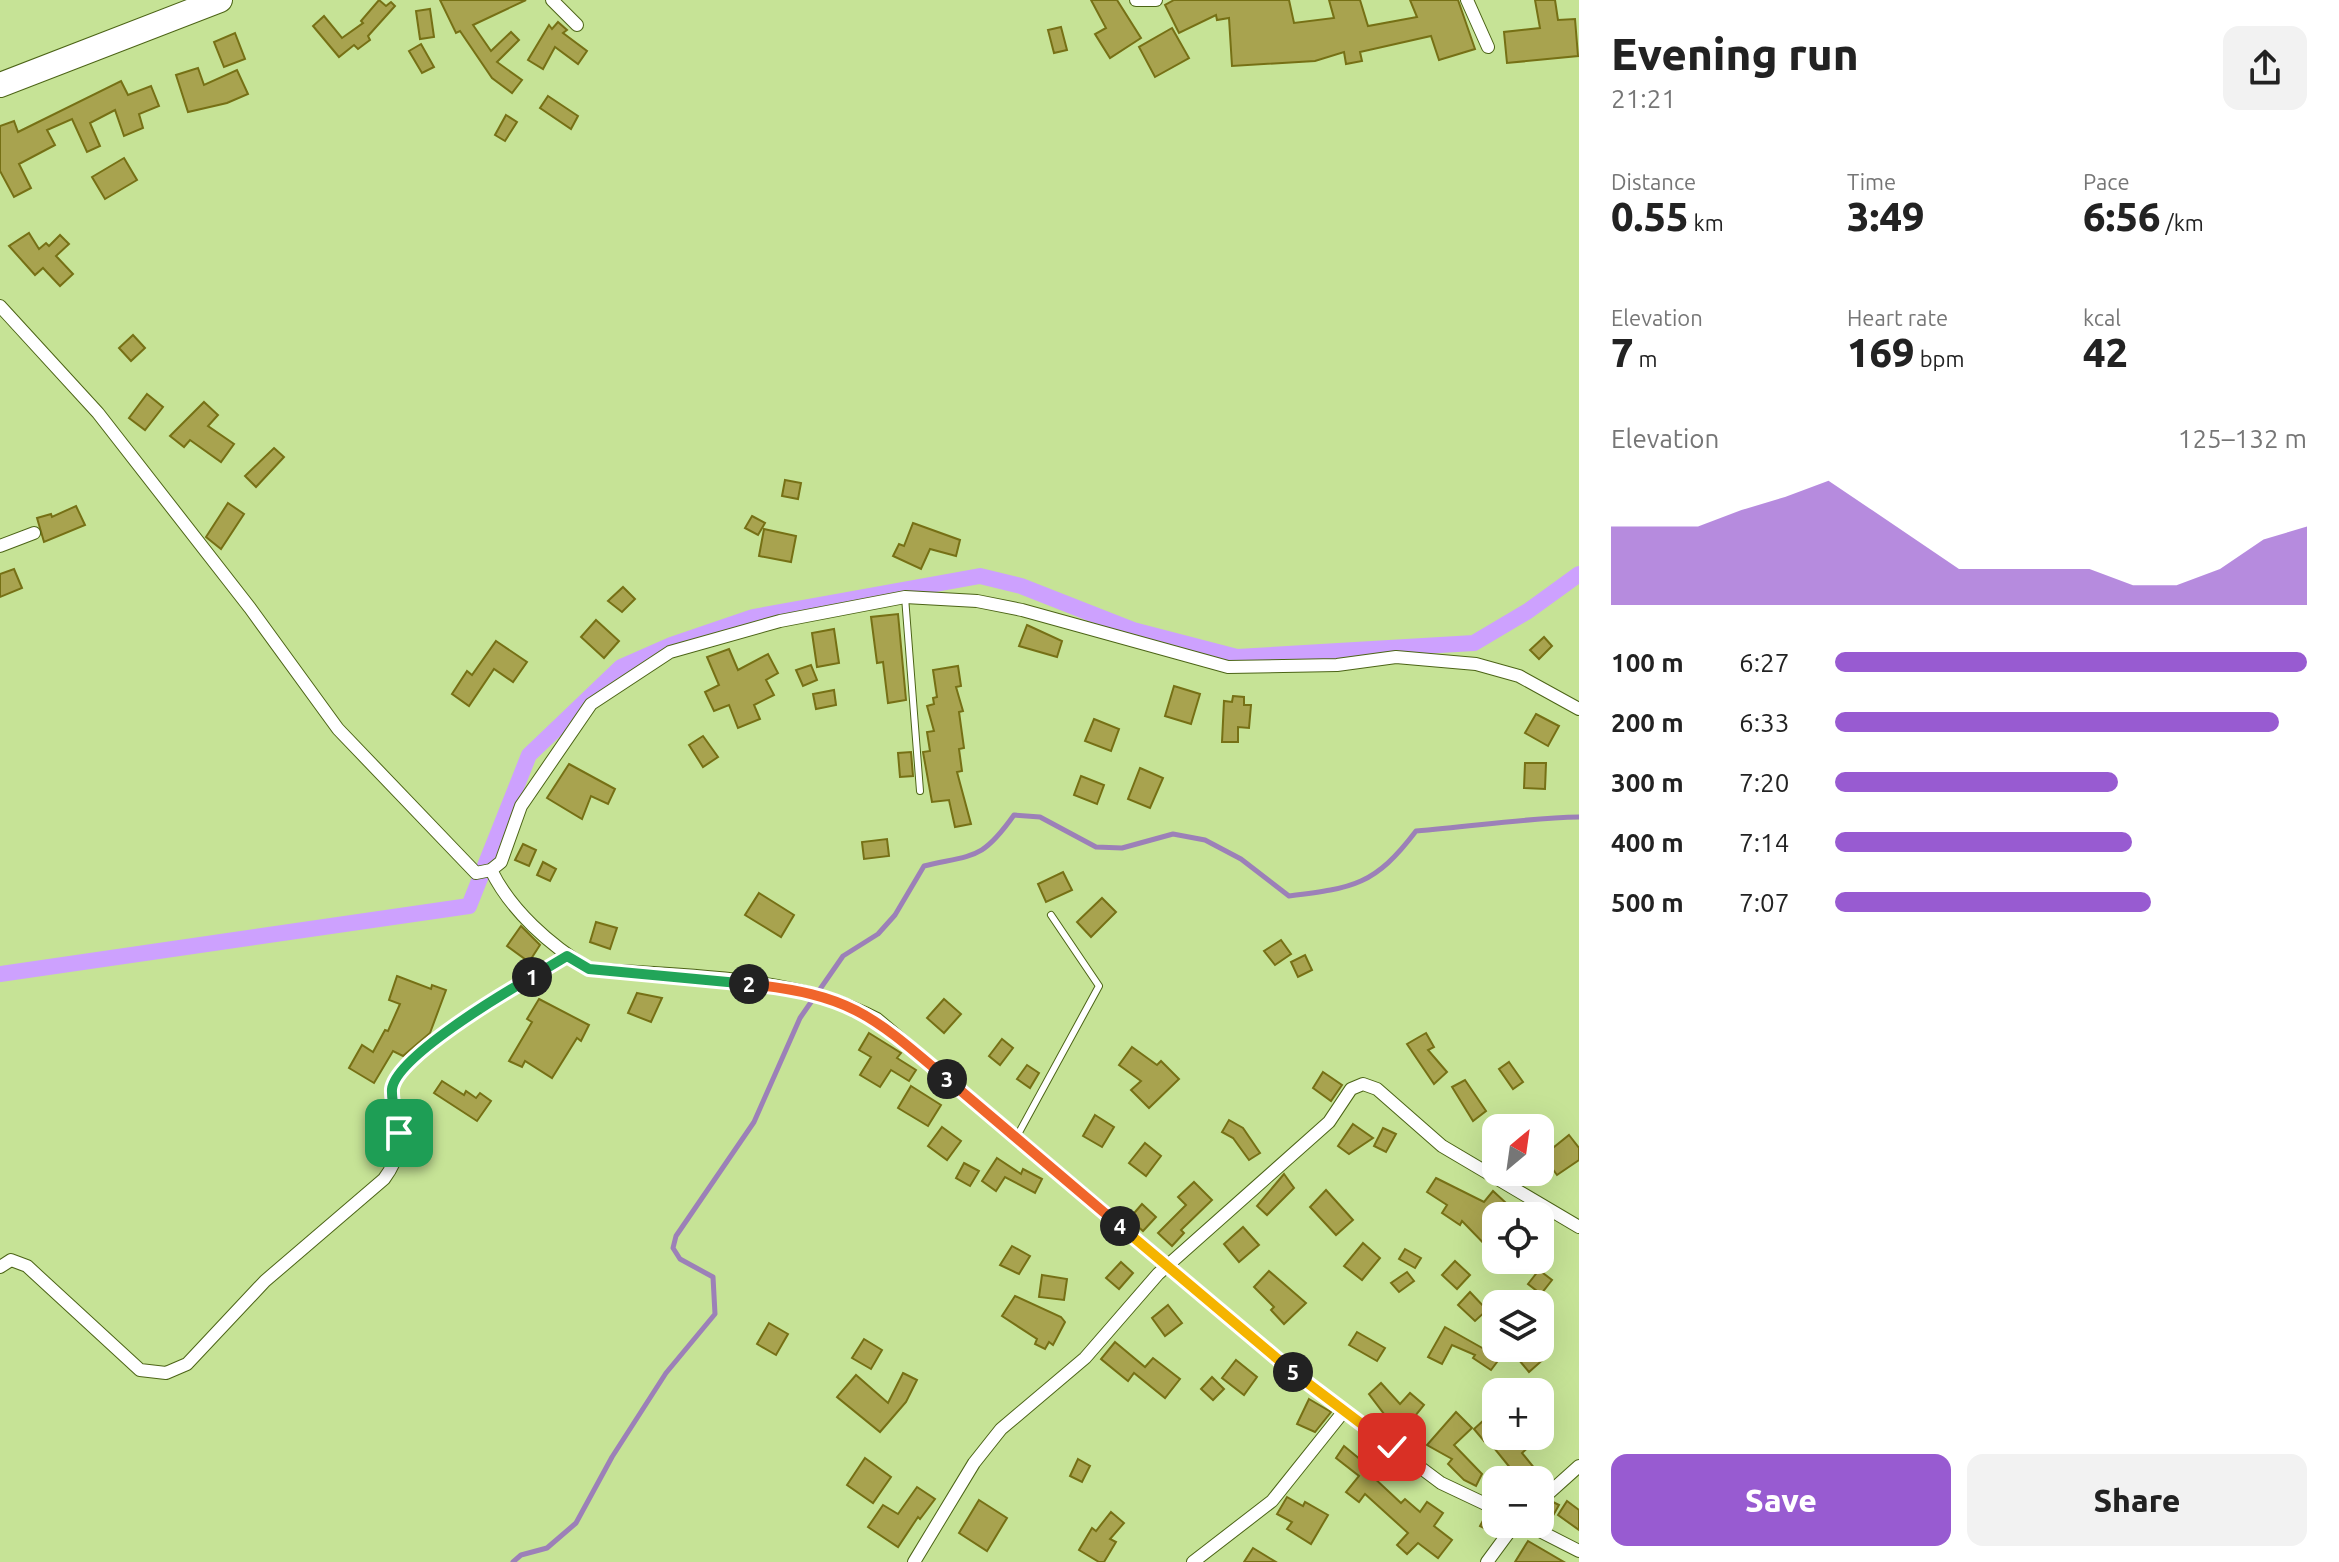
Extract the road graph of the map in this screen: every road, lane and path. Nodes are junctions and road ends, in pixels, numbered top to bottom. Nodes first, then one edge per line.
1 (220, 0) edge
2 (552, 0) edge
3 (1136, 0) edge
4 (1156, 0) edge
5 (1467, 0) edge
6 (577, 25) dead end
7 (1488, 47) dead end
8 (0, 85) edge
9 (2, 311) edge
10 (34, 533) dead end
11 (0, 546) edge
12 (905, 597) junction
13 (1579, 709) edge
14 (920, 791) dead end
15 (491, 870) junction
16 (1051, 915) dead end
17 (567, 956) junction
18 (1016, 1138) junction
19 (1579, 1227) edge
20 (1167, 1265) junction
21 (0, 1267) edge
22 (1344, 1411) junction
23 (1579, 1466) edge
24 (1554, 1488) edge
25 (1482, 1502) edge
26 (1505, 1538) edge
27 (1553, 1538) edge
28 (1579, 1551) edge
29 (914, 1562) edge
30 (1193, 1562) edge
31 (1487, 1562) edge

1 - 8 highway
2 - 6 street
3 - 4 street
5 - 7 street
9 - 15 street
10 - 11 street
12 - 13 street
12 - 14 lane
12 - 15 street
15 - 17 street
16 - 18 lane
17 - 18 street
17 - 21 street
18 - 20 street
19 - 20 street
20 - 22 street
20 - 29 street
22 - 25 street
22 - 30 street
23 - 24 street
26 - 31 street
27 - 28 street

